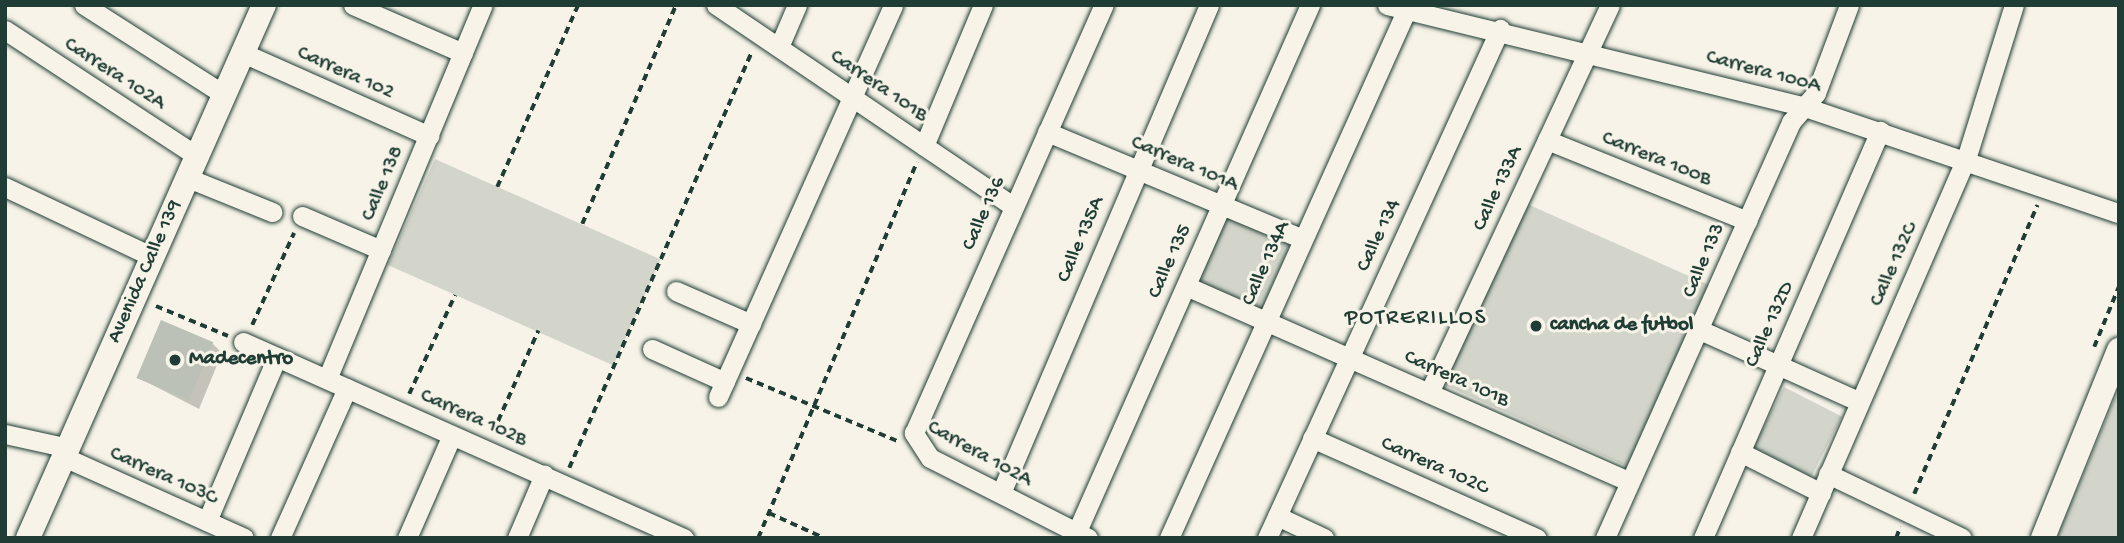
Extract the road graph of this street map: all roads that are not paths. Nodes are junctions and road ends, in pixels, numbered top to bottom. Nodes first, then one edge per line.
1 (84, 5) edge
2 (264, 5) edge
3 (353, 5) edge
4 (483, 5) edge
5 (716, 5) edge
6 (797, 5) edge
7 (893, 5) edge
8 (983, 5) edge
9 (1104, 5) edge
10 (1209, 5) edge
11 (1310, 5) edge
12 (1387, 5) edge
13 (1610, 5) edge
14 (1849, 5) edge
15 (2014, 5) edge
16 (1407, 9) junction
17 (1500, 29) junction
18 (5, 30) edge
19 (779, 47) junction
20 (1585, 50) junction
21 (243, 53) junction
22 (463, 53) junction
23 (225, 95) junction
24 (853, 98) junction
25 (1805, 107) junction
26 (1880, 131) junction
27 (1047, 132) junction
28 (429, 136) junction
29 (1548, 140) junction
30 (924, 146) junction
31 (1966, 159) junction
32 (192, 167) junction
33 (1136, 169) junction
34 (5, 187) edge
35 (1221, 205) junction
36 (1013, 206) junction
37 (272, 212) dead end
38 (2119, 213) edge
39 (302, 216) road end
40 (1747, 221) junction
41 (1303, 239) junction
42 (381, 250) junction
43 (153, 257) junction
44 (1186, 286) junction
45 (676, 291) dead end
46 (1266, 321) junction
47 (751, 324) junction
48 (1700, 330) junction
49 (243, 342) road end
50 (652, 349) dead end
51 (2119, 350) edge
52 (277, 357) junction
53 (1349, 358) junction
54 (1778, 366) junction
55 (327, 379) junction
56 (346, 388) junction
57 (1429, 393) junction
58 (1860, 402) junction
59 (5, 434) edge
60 (452, 435) junction
61 (1312, 438) junction
62 (916, 443) joint
63 (66, 452) junction
64 (1740, 452) junction
65 (1828, 474) junction
66 (544, 475) junction
67 (1630, 482) junction
68 (1821, 493) junction
69 (1001, 494) junction
70 (1277, 516) junction
71 (207, 521) junction
72 (1510, 533) edge
73 (1080, 536) edge
74 (28, 538) edge
75 (244, 538) edge
76 (280, 538) edge
77 (407, 538) edge
78 (517, 538) edge
79 (684, 538) edge
80 (1169, 538) edge
81 (1267, 538) edge
82 (1324, 538) edge
83 (1537, 538) edge
84 (1605, 538) edge
85 (1703, 538) edge
86 (1801, 538) edge
87 (1962, 538) edge
88 (2043, 538) edge

1 - 23 street
2 - 21 main road, Avenida Calle 139
3 - 22 street
4 - 22 street, Calle 138
5 - 19 street, Carrera 101B
6 - 19 street
7 - 24 street
8 - 30 street
9 - 27 street, Calle 136
10 - 33 street, Calle 135A
11 - 35 street, Calle 135
12 - 16 street, Carrera 100A
13 - 20 street, Calle 133A
14 - 25 street, Calle 133
15 - 31 street, Calle 132C
16 - 17 street, Carrera 100A
16 - 41 street, Calle 134A
17 - 20 street, Carrera 100A
17 - 53 street, Calle 134
18 - 32 street, Carrera 102A
19 - 24 street, Carrera 101B
20 - 25 street, Carrera 100A
20 - 29 street, Calle 133A
21 - 23 main road, Avenida Calle 139
21 - 28 street, Carrera 102
22 - 28 street, Calle 138
23 - 32 main road, Avenida Calle 139
24 - 30 street, Carrera 101B
24 - 47 street
25 - 26 street, Carrera 100A
25 - 40 street, Calle 133
26 - 31 street, Carrera 100A
26 - 54 street, Calle 132D
27 - 33 street, Carrera 101A
27 - 36 street, Calle 136
28 - 42 street, Calle 138
29 - 40 street, Carrera 100B
29 - 57 street, Calle 133A
30 - 36 street, Carrera 101B
31 - 38 street, Carrera 100A
31 - 58 street, Calle 132C
32 - 37 street, Carrera 102A
32 - 43 main road, Avenida Calle 139
33 - 35 street, Carrera 101A
33 - 69 street, Calle 135A
34 - 43 street
35 - 41 street, Carrera 101A
35 - 44 street, Calle 135
36 - 62 street, Calle 136
39 - 42 street
40 - 48 street, Calle 133
41 - 46 street, Calle 134A
42 - 55 street, Calle 138
43 - 63 main road, Avenida Calle 139
44 - 46 street, Carrera 101B
44 - 73 street, Calle 135
45 - 47 street
46 - 53 street, Carrera 101B
46 - 80 street, Calle 134A
47 - 50 street
48 - 54 street
48 - 67 street, Calle 133
49 - 52 street, Carrera 102B
51 - 88 main road
52 - 55 street, Carrera 102B
52 - 71 street
53 - 57 street, Carrera 101B
53 - 61 street, Calle 134
54 - 58 street
54 - 64 street, Calle 132D
55 - 56 street, Carrera 102B
56 - 60 street, Carrera 102B
56 - 76 street
57 - 67 street, Carrera 101B
58 - 65 street, Calle 132C
59 - 63 street, Carrera 103C
60 - 66 street, Carrera 102B
60 - 77 street
61 - 70 street, Calle 134
61 - 72 street, Carrera 102C
62 - 69 street, Carrera 102A
63 - 71 street, Carrera 103C
63 - 74 main road, Avenida Calle 139
64 - 68 street
64 - 85 street, Calle 132D
65 - 68 street, Calle 132C
65 - 87 street
66 - 78 street
66 - 79 street, Carrera 102B
67 - 84 street, Calle 133
68 - 86 street, Calle 132C
69 - 73 street, Carrera 102A
70 - 81 street, Calle 134
70 - 82 street
71 - 75 street, Carrera 103C
72 - 83 street, Carrera 102C

